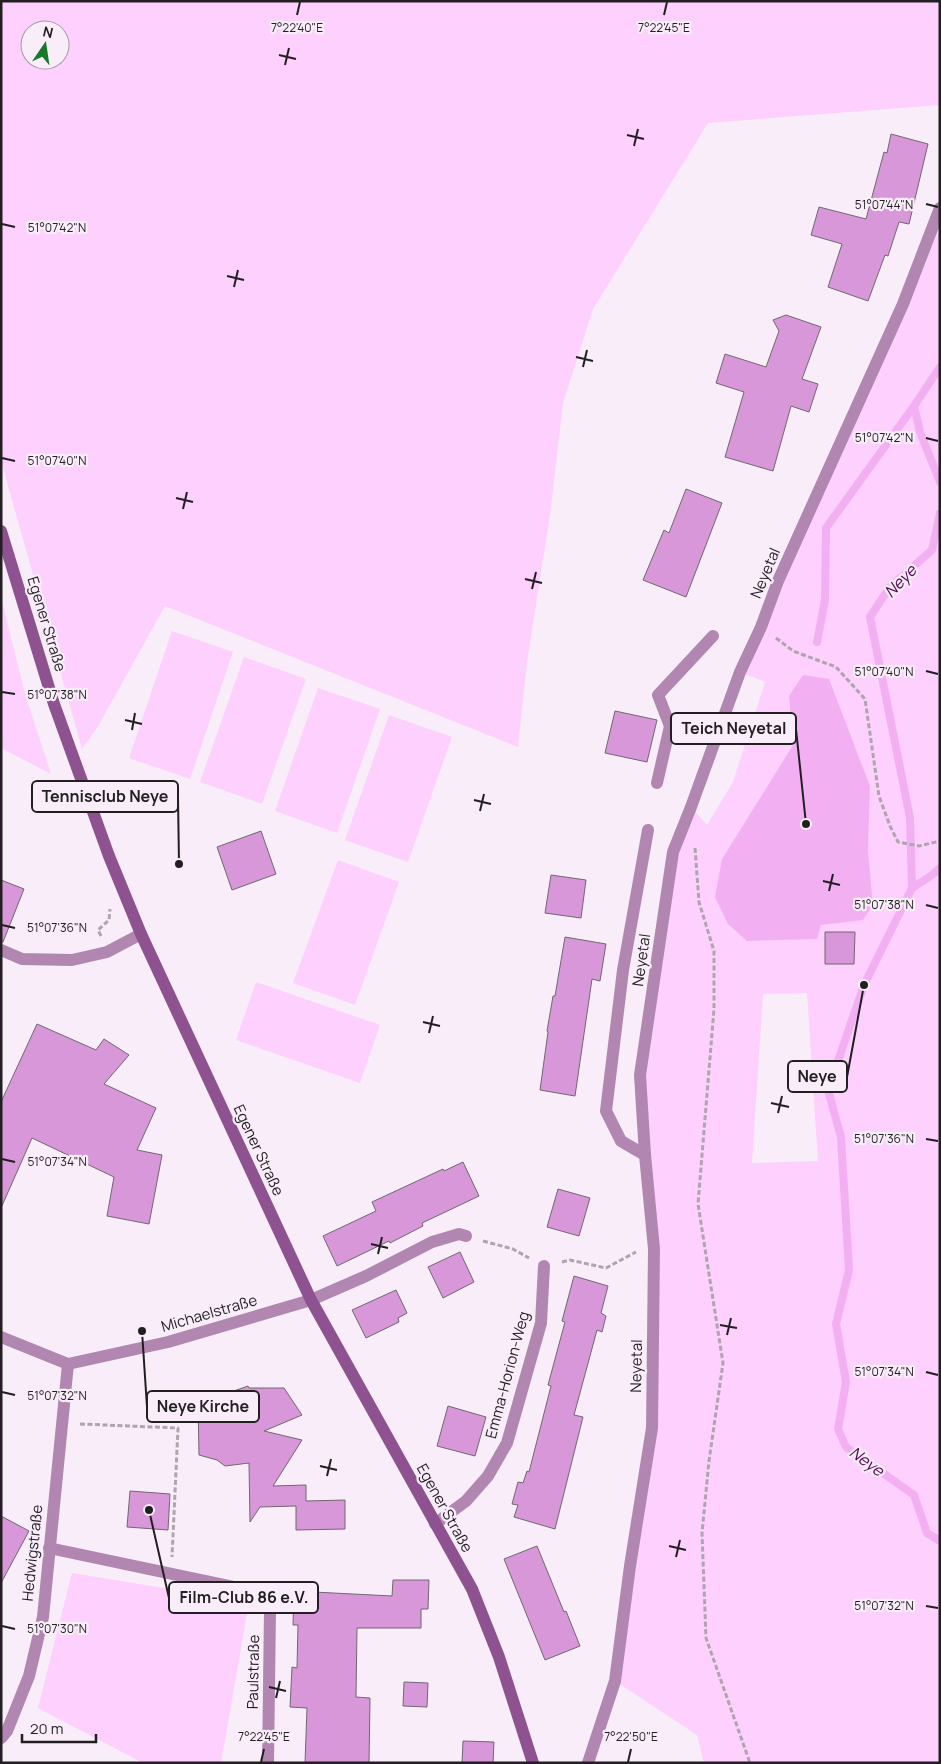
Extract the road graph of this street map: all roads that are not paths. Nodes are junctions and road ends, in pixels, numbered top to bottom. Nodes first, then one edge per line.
1 (940, 208) edge
2 (1, 530) edge
3 (714, 636) dead end
4 (657, 783) dead end
5 (648, 830) dead end
6 (142, 934) junction
7 (1, 950) edge
8 (645, 1154) junction
9 (466, 1236) road end
10 (544, 1266) dead end
11 (311, 1300) junction
12 (1, 1337) edge
13 (68, 1364) junction
14 (435, 1524) junction
15 (49, 1548) junction
16 (1, 1738) edge
17 (268, 1763) edge
18 (533, 1763) edge
19 (588, 1763) edge

1 - 8 street, Neyetal
2 - 6 street, Egener Straße
3 - 4 street
5 - 8 street
6 - 7 street
6 - 11 street, Egener Straße
8 - 19 street, Neyetal
9 - 11 street
10 - 14 street, Emma-Horion-Weg
11 - 13 street, Michaelstraße
11 - 14 street, Egener Straße
12 - 13 street
13 - 15 street, Hedwigstraße
14 - 18 street, Egener Straße
15 - 16 street, Hedwigstraße
15 - 17 street, Paulstraße

